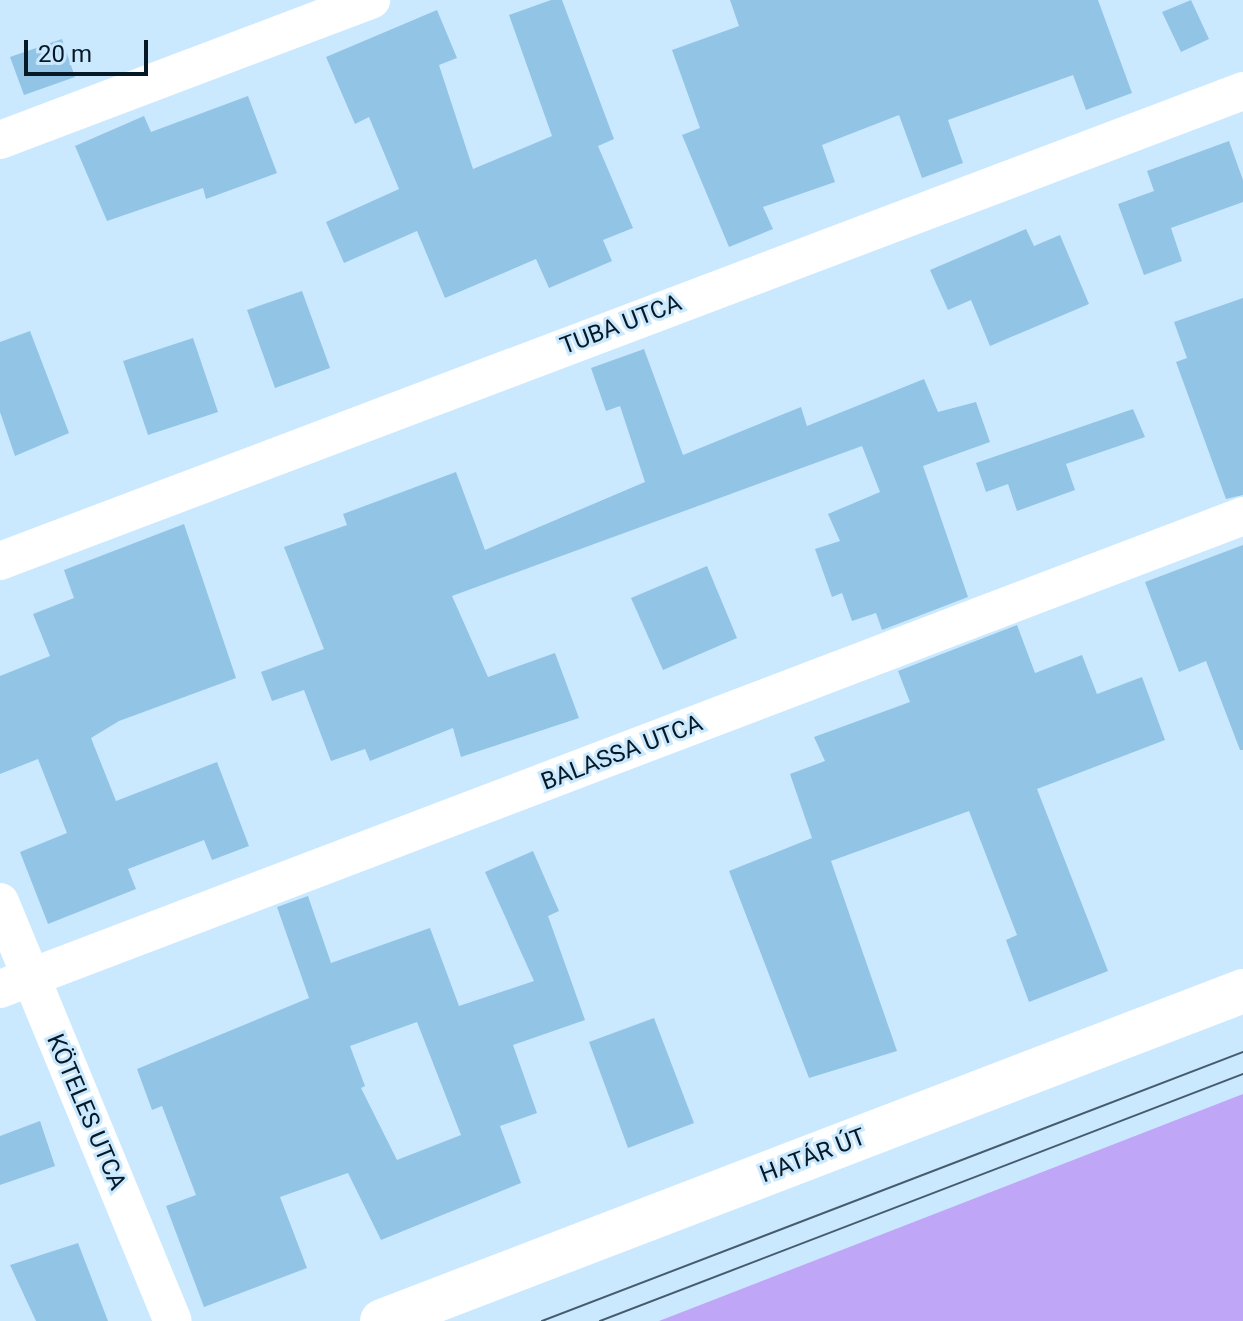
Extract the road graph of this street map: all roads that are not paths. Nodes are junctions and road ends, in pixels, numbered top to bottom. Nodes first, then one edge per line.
1 (371, 0) edge
2 (1243, 91) edge
3 (0, 140) edge
4 (1243, 516) edge
5 (0, 561) edge
6 (0, 902) edge
7 (15, 984) edge
8 (1243, 991) edge
9 (173, 1321) edge
10 (382, 1321) edge

1 - 3 street
2 - 5 street, TUBA UTCA
4 - 7 street, BALASSA UTCA
6 - 7 street, KÖTELES UTCA
7 - 9 street, KÖTELES UTCA
8 - 10 main road, HATÁR ÚT

